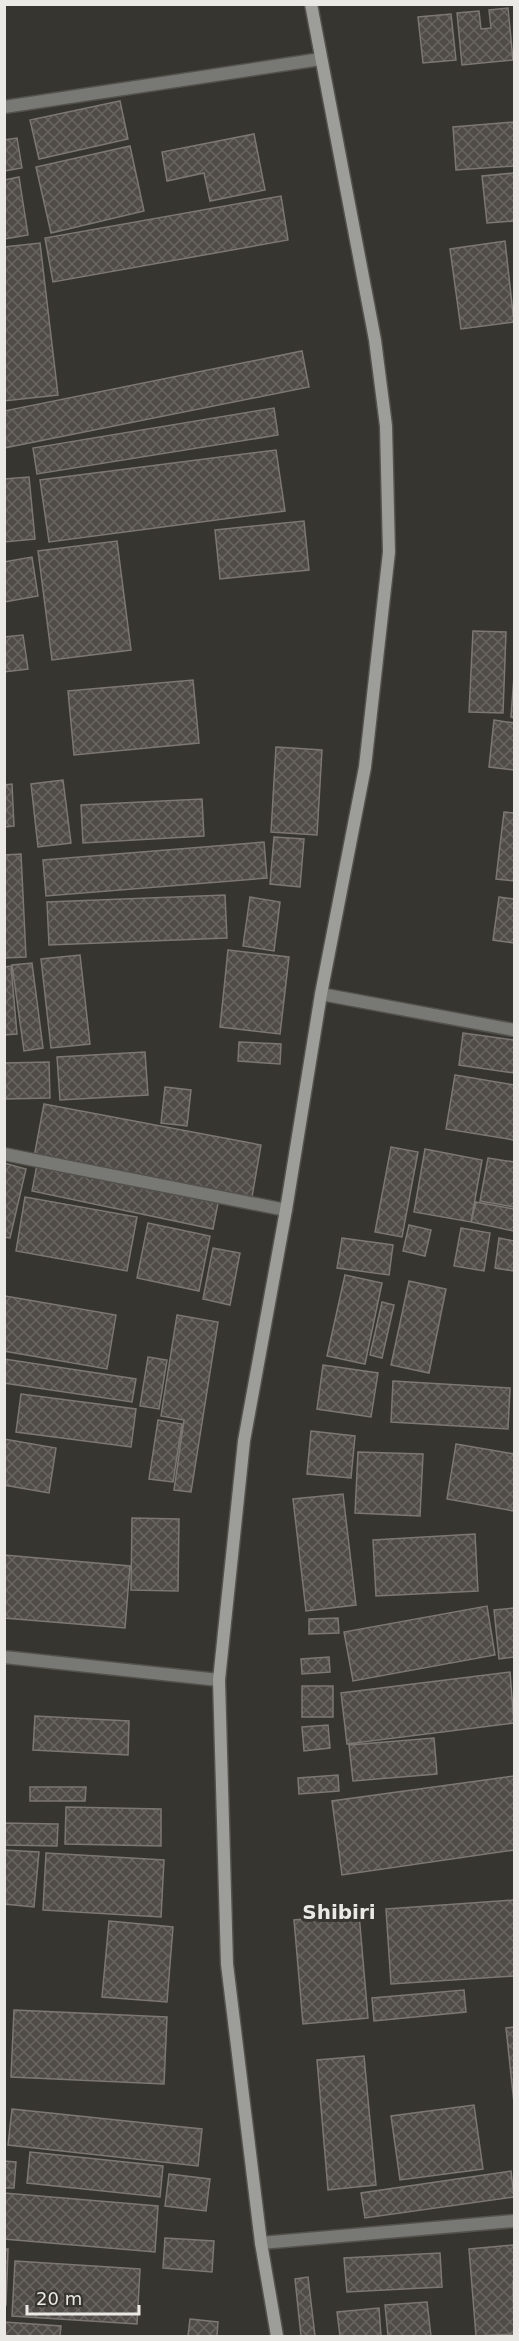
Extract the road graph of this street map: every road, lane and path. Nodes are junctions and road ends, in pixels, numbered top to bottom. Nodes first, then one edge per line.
1 (311, 4) edge
2 (321, 59) junction
3 (4, 107) edge
4 (321, 994) junction
5 (514, 1030) edge
6 (4, 1154) edge
7 (286, 1210) junction
8 (4, 1657) edge
9 (219, 1680) junction
10 (514, 2221) edge
11 (261, 2244) junction
12 (277, 2337) edge

1 - 2 main road
2 - 3 street
2 - 4 main road
4 - 5 street
4 - 7 main road
6 - 7 street
7 - 9 main road
8 - 9 street
9 - 11 main road
10 - 11 street
11 - 12 main road

